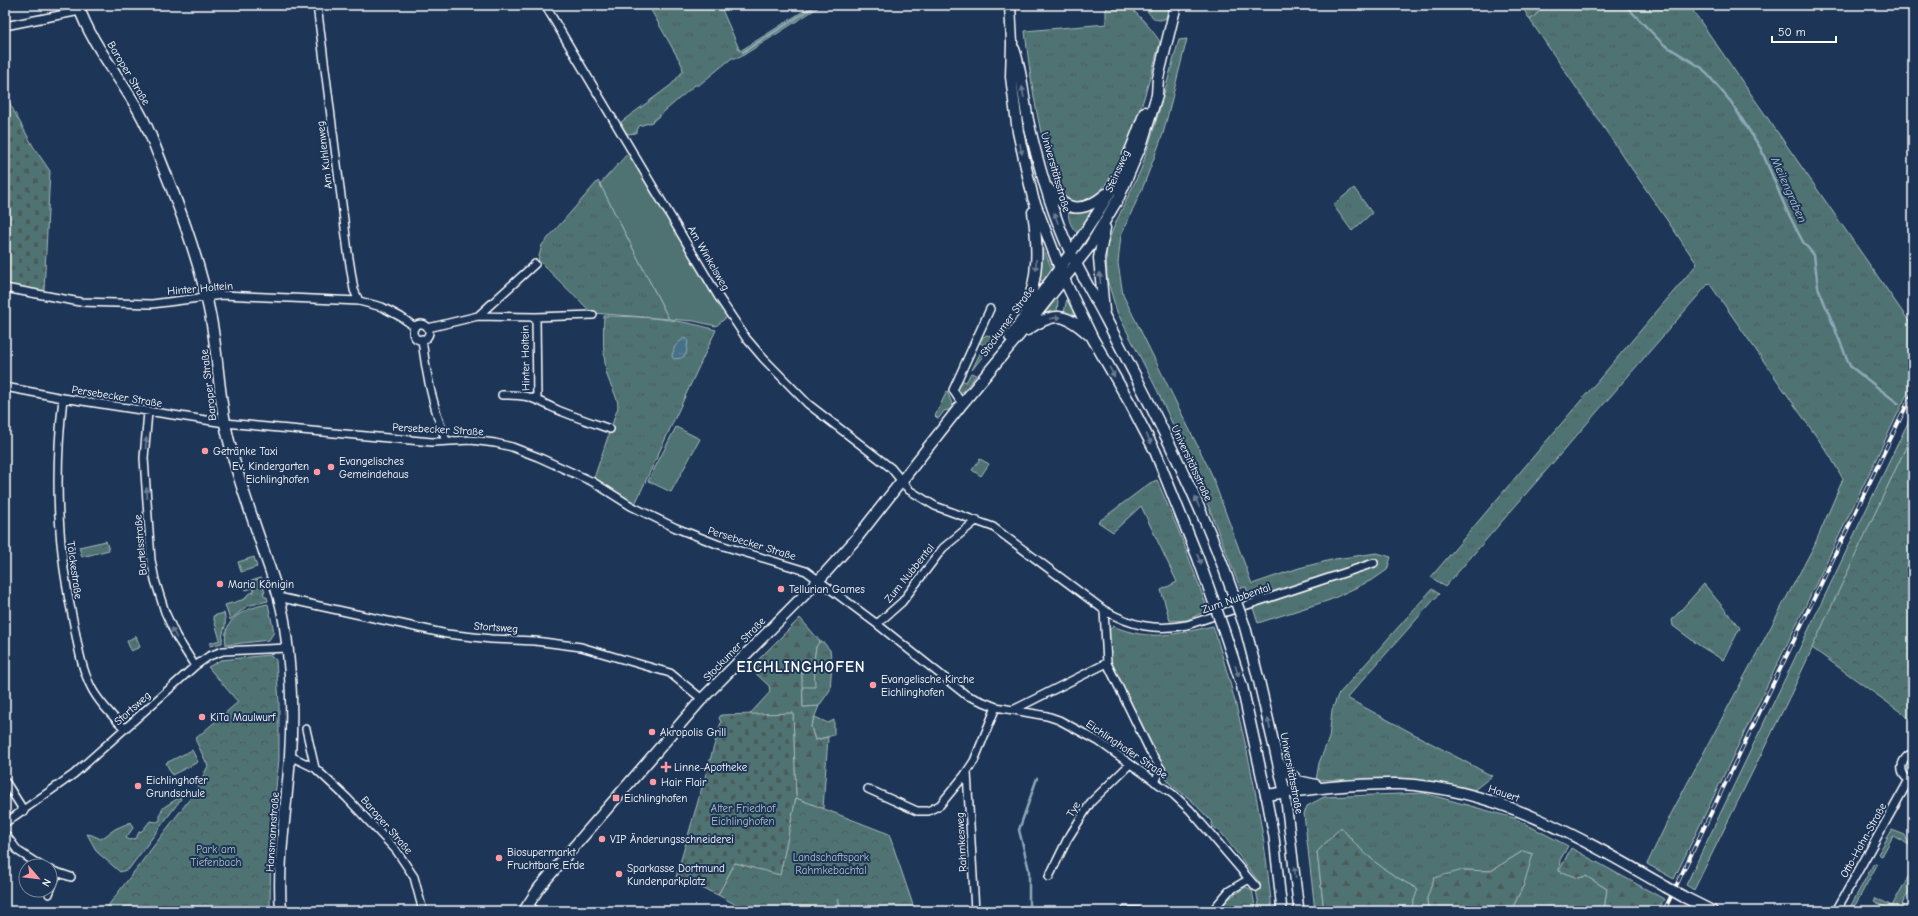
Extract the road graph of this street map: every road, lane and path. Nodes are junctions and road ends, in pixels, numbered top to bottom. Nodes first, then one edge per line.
1 (317, 5) edge
2 (545, 5) edge
3 (1010, 5) edge
4 (1176, 5) edge
5 (79, 8) edge
6 (5, 26) edge
7 (1012, 43) junction
8 (1158, 78) junction
9 (1042, 178) junction
10 (1110, 192) junction
11 (1033, 198) junction
12 (1109, 214) junction
13 (1071, 254) junction
14 (535, 264) dead end
15 (1075, 264) junction
16 (1062, 274) junction
17 (5, 288) edge
18 (207, 298) junction
19 (359, 301) junction
20 (990, 309) dead end
21 (593, 315) dead end
22 (478, 316) junction
23 (536, 317) junction
24 (1105, 317) junction
25 (415, 327) junction
26 (428, 328) junction
27 (1017, 332) junction
28 (422, 339) junction
29 (1093, 339) junction
30 (5, 387) edge
31 (502, 395) dead end
32 (63, 398) junction
33 (537, 399) junction
34 (962, 404) junction
35 (148, 412) junction
36 (225, 423) junction
37 (610, 429) dead end
38 (446, 441) junction
39 (901, 481) junction
40 (977, 520) junction
41 (1374, 563) dead end
42 (819, 580) junction
43 (278, 597) junction
44 (1104, 610) junction
45 (877, 624) junction
46 (288, 648) junction
47 (1107, 663) junction
48 (195, 666) junction
49 (702, 699) junction
50 (996, 707) junction
51 (1013, 710) junction
52 (125, 729) junction
53 (306, 729) dead end
54 (1913, 753) edge
55 (290, 756) junction
56 (1278, 762) junction
57 (1130, 764) junction
58 (315, 768) junction
59 (967, 772) junction
60 (1911, 780) edge
61 (5, 781) edge
62 (1156, 782) junction
63 (1332, 786) junction
64 (868, 789) dead end
65 (1285, 793) junction
66 (1266, 795) junction
67 (24, 811) junction
68 (5, 823) edge
69 (5, 834) edge
70 (29, 858) edge
71 (58, 873) edge
72 (71, 877) dead end
73 (1049, 877) dead end
74 (1249, 879) junction
75 (1256, 887) dead end
76 (529, 909) edge
77 (281, 911) edge
78 (422, 911) edge
79 (976, 911) edge
80 (1125, 911) edge
81 (1138, 911) edge
82 (1212, 911) edge
83 (1282, 911) edge
84 (1299, 911) edge
85 (1712, 911) edge
86 (1836, 911) edge

1 - 19 street, Am Kuhlenweg
2 - 39 street, Am Winkelsweg
3 - 7 main road, Universitätsstraße
4 - 8 main road, Steinsweg
5 - 6 street
5 - 18 main road, Baroper Straße
9 -> 7 main road, Universitätsstraße
7 -> 11 main road, Universitätsstraße
8 - 10 main road, Steinsweg
8 - 12 main road, Steinsweg
9 - 10 main road
13 -> 9 main road, Universitätsstraße
10 - 13 main road, Steinsweg
11 - 16 main road, Universitätsstraße
11 -> 27 main road
12 - 15 main road, Steinsweg
24 -> 12 main road
13 - 15 main road, Universitätsstraße
13 - 16 main road, Stockumer Straße
14 - 22 street, Hinter Holtein
15 - 16 main road, Stockumer Straße
15 - 24 main road, Universitätsstraße
16 - 27 main road, Stockumer Straße
16 - 29 main road, Universitätsstraße
17 - 18 street, Hinter Holtein
18 - 19 street, Hinter Holtein
18 - 36 main road, Baroper Straße
19 - 25 street, Hinter Holtein
20 - 34 street, Stockumer Straße
21 - 23 street, Hinter Holtein
22 - 23 street, Hinter Holtein
22 - 26 street, Hinter Holtein
23 - 33 street, Hinter Holtein
56 -> 24 main road, Universitätsstraße, bridge
25 - 26 street, Hinter Holtein
25 - 28 street, Hinter Holtein
26 - 28 street
27 -> 29 main road, Universitätsstraße
27 - 34 main road, Stockumer Straße
28 - 38 street, Hinter Holtein
29 -> 66 main road, Universitätsstraße, bridge
30 - 32 street, Persebecker Straße
31 - 33 street, Hinter Holtein
32 - 35 street, Persebecker Straße
32 - 52 street, Tölckestraße
33 - 37 street, Hinter Holtein
34 - 39 main road, Stockumer Straße
35 - 36 street, Persebecker Straße
48 -> 35 street, Bartelsstraße
36 - 38 street, Persebecker Straße
36 - 43 main road, Baroper Straße
38 - 42 street, Persebecker Straße
39 - 40 street, Zum Nubbental
39 - 42 main road, Stockumer Straße
40 - 44 street, Zum Nubbental
40 - 45 street, Zum Nubbental
41 - 44 street, Zum Nubbental
42 - 45 street, Eichlinghofer Straße
42 - 49 main road, Stockumer Straße
43 - 46 main road, Baroper Straße
43 - 49 street, Stortsweg
44 - 47 street
45 - 50 street, Eichlinghofer Straße
46 - 48 street, Stortsweg
46 - 55 main road, Baroper Straße
47 - 51 street
47 - 62 street
48 - 52 street, Stortsweg
49 - 76 main road, Stockumer Straße
50 - 51 street, Eichlinghofer Straße
50 - 59 street, Rahmkesweg
51 - 57 street, Eichlinghofer Straße
52 - 67 street, Stortsweg
53 - 58 street
54 - 60 street, Otto-Hahn-Straße
55 - 58 street, Baroper Straße
55 - 77 main road, Hansmannstraße
56 - 63 main road
56 - 65 main road, Universitätsstraße
57 - 62 street, Eichlinghofer Straße
57 - 73 street, Tye
58 - 78 street, Baroper Straße
59 - 64 street, Rahmkesweg
59 - 79 street, Rahmkesweg
60 - 86 street, Otto-Hahn-Straße
61 - 67 street
62 - 74 street, Eichlinghofer Straße
63 - 65 main road, Hauert
63 - 85 main road, Hauert, bridge
65 - 66 main road, Hauert
84 -> 65 street, Universitätsstraße
66 - 83 street, Universitätsstraße
67 - 68 street, Stortsweg
69 - 70 street
71 - 72 street
74 - 75 street, Eichlinghofer Straße
74 - 82 street
80 - 81 street

